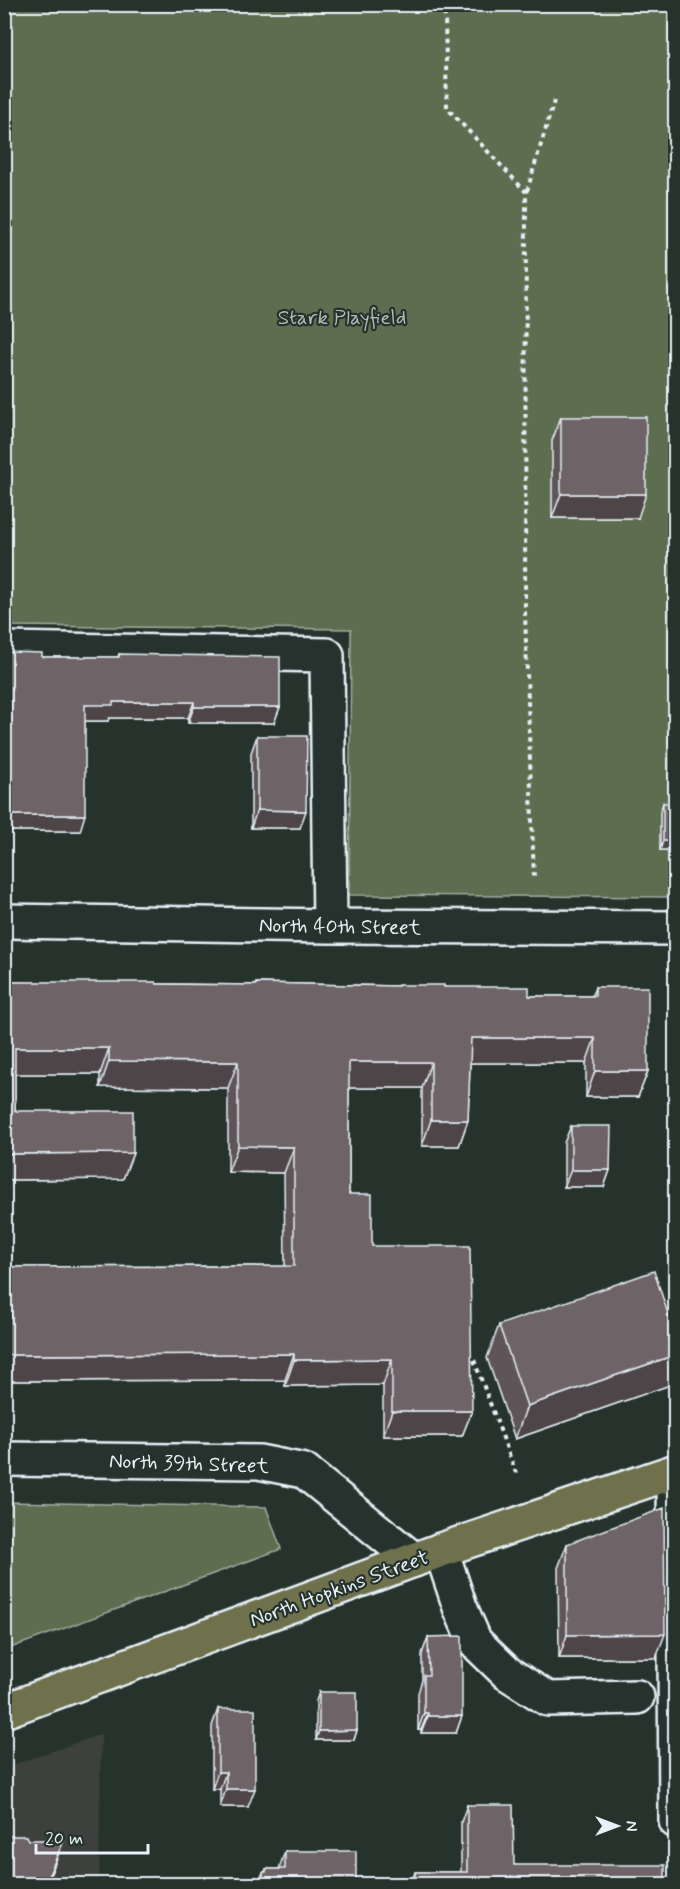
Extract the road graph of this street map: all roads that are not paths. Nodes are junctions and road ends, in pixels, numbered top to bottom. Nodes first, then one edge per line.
1 (4, 649) edge
2 (4, 921) edge
3 (330, 926) junction
4 (675, 927) edge
5 (4, 1459) edge
6 (675, 1472) edge
7 (427, 1555) junction
8 (637, 1697) dead end
9 (4, 1711) edge
10 (675, 1821) edge

1 - 3 street
2 - 3 street, North 40th Street
3 - 4 street, North 40th Street
5 - 7 street, North 39th Street
6 - 7 main road, North Hopkins Street
6 - 10 street
7 - 8 street
7 - 9 main road, North Hopkins Street

